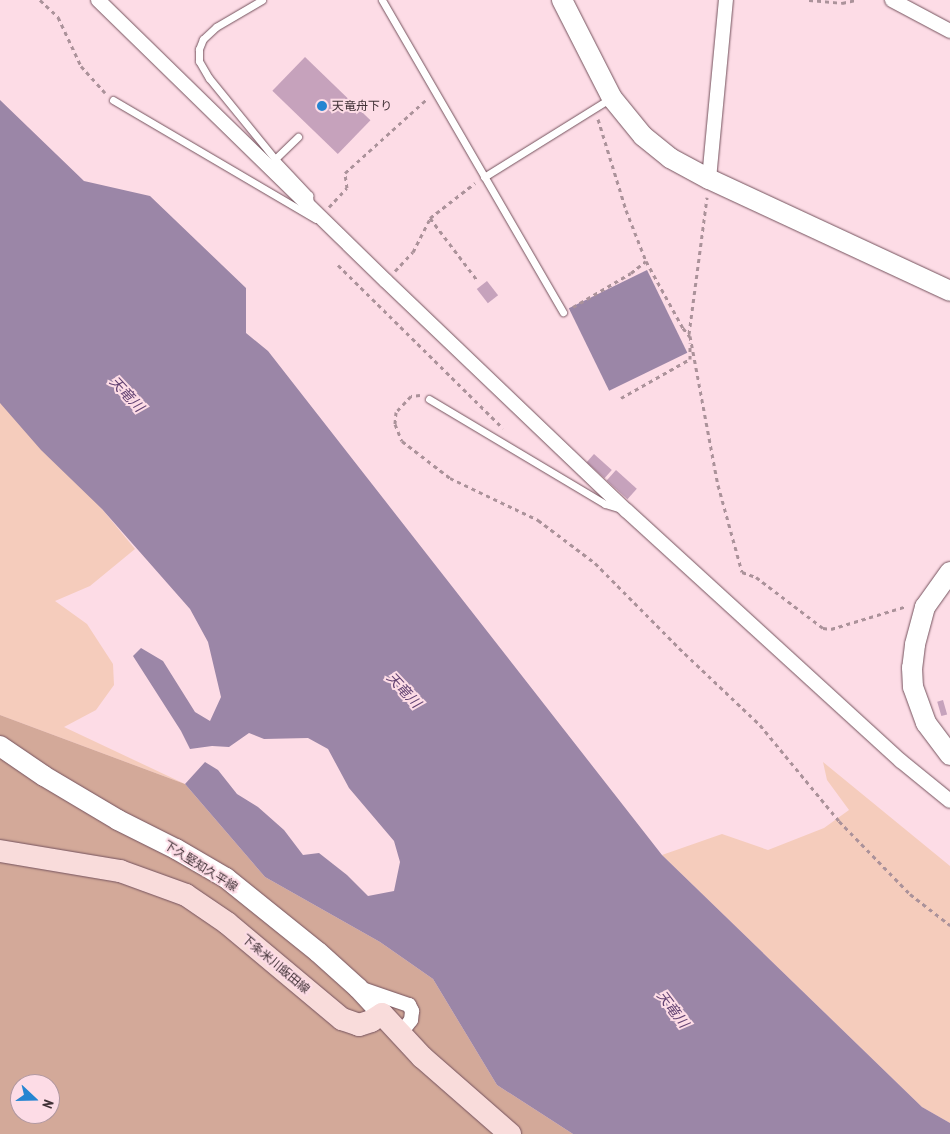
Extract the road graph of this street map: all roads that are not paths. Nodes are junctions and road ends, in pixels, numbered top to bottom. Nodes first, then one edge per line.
1 (98, 0) edge
2 (262, 0) edge
3 (382, 0) edge
4 (562, 0) edge
5 (726, 0) edge
6 (892, 0) edge
7 (950, 31) edge
8 (113, 100) road end
9 (603, 103) junction
10 (298, 137) dead end
11 (275, 159) junction
12 (484, 177) junction
13 (709, 179) junction
14 (315, 212) junction
15 (332, 229) junction
16 (950, 291) edge
17 (563, 312) road end
18 (429, 399) road end
19 (627, 511) junction
20 (950, 572) edge
21 (0, 746) edge
22 (950, 754) edge
23 (950, 802) edge
24 (0, 851) edge
25 (358, 988) junction
26 (382, 1014) junction
27 (400, 1034) junction
28 (510, 1134) edge

1 - 14 street
2 - 11 lane
3 - 12 lane
4 - 9 main road
5 - 13 street
6 - 7 street
8 - 15 lane
9 - 12 lane
9 - 13 main road
10 - 11 lane
11 - 14 lane
12 - 17 lane
13 - 16 main road
14 - 15 street
15 - 19 street
18 - 19 lane
19 - 23 street
20 - 22 main road
21 - 25 main road, 下久堅知久平線
24 - 26 main road, 下条米川飯田線
25 - 26 main road, 下久堅知久平線
25 - 27 street
26 - 27 main road
27 - 28 main road

